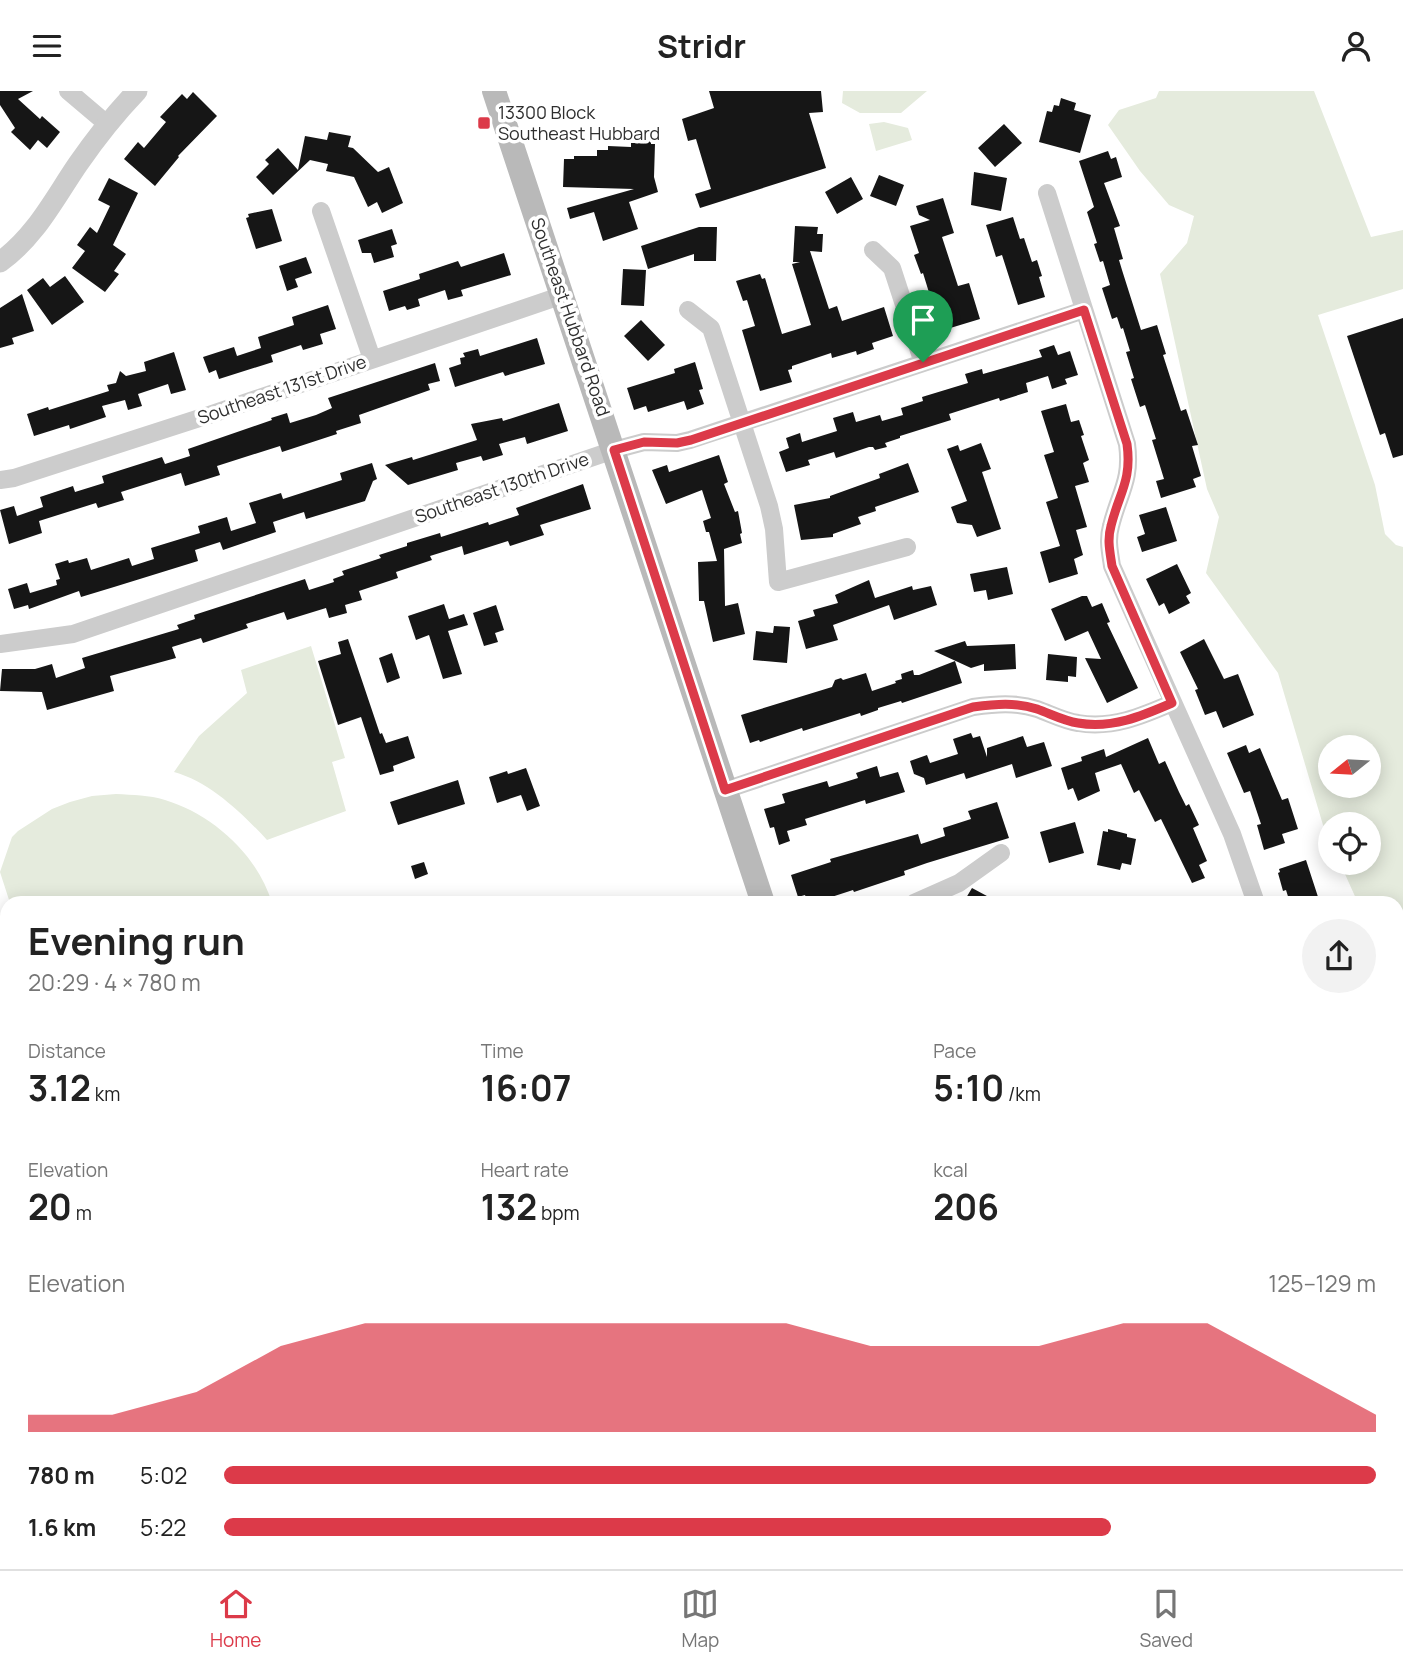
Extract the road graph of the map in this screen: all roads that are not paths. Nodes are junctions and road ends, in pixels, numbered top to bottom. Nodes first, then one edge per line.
1 (68, 91) edge
2 (137, 91) edge
3 (494, 91) edge
4 (107, 124) junction
5 (1046, 193) dead end
6 (321, 211) dead end
7 (873, 250) dead end
8 (0, 262) edge
9 (563, 295) junction
10 (688, 310) dead end
11 (1084, 310) junction
12 (372, 359) junction
13 (923, 362) junction
14 (741, 423) junction
15 (614, 450) junction
16 (0, 480) edge
17 (907, 547) dead end
18 (0, 644) edge
19 (1172, 703) junction
20 (725, 790) junction
21 (1001, 853) dead end
22 (761, 896) edge
23 (932, 896) edge
24 (1249, 896) edge

1 - 4 street
2 - 4 street
3 - 9 main road, Southeast Hubbard Road
4 - 8 street
5 - 11 street
6 - 12 street
7 - 13 street
9 - 12 street, Southeast 131st Drive
9 - 15 main road, Southeast Hubbard Road
10 - 14 street
11 - 13 street, Southeast 130th Drive
11 - 19 street
12 - 16 street, Southeast 131st Drive
13 - 14 street, Southeast 130th Drive
14 - 15 street, Southeast 130th Drive
14 - 17 street
15 - 18 street, Southeast 130th Drive
15 - 20 main road, Southeast Hubbard Road
19 - 20 street
19 - 24 street
20 - 22 main road, Southeast Hubbard Road
21 - 23 street

